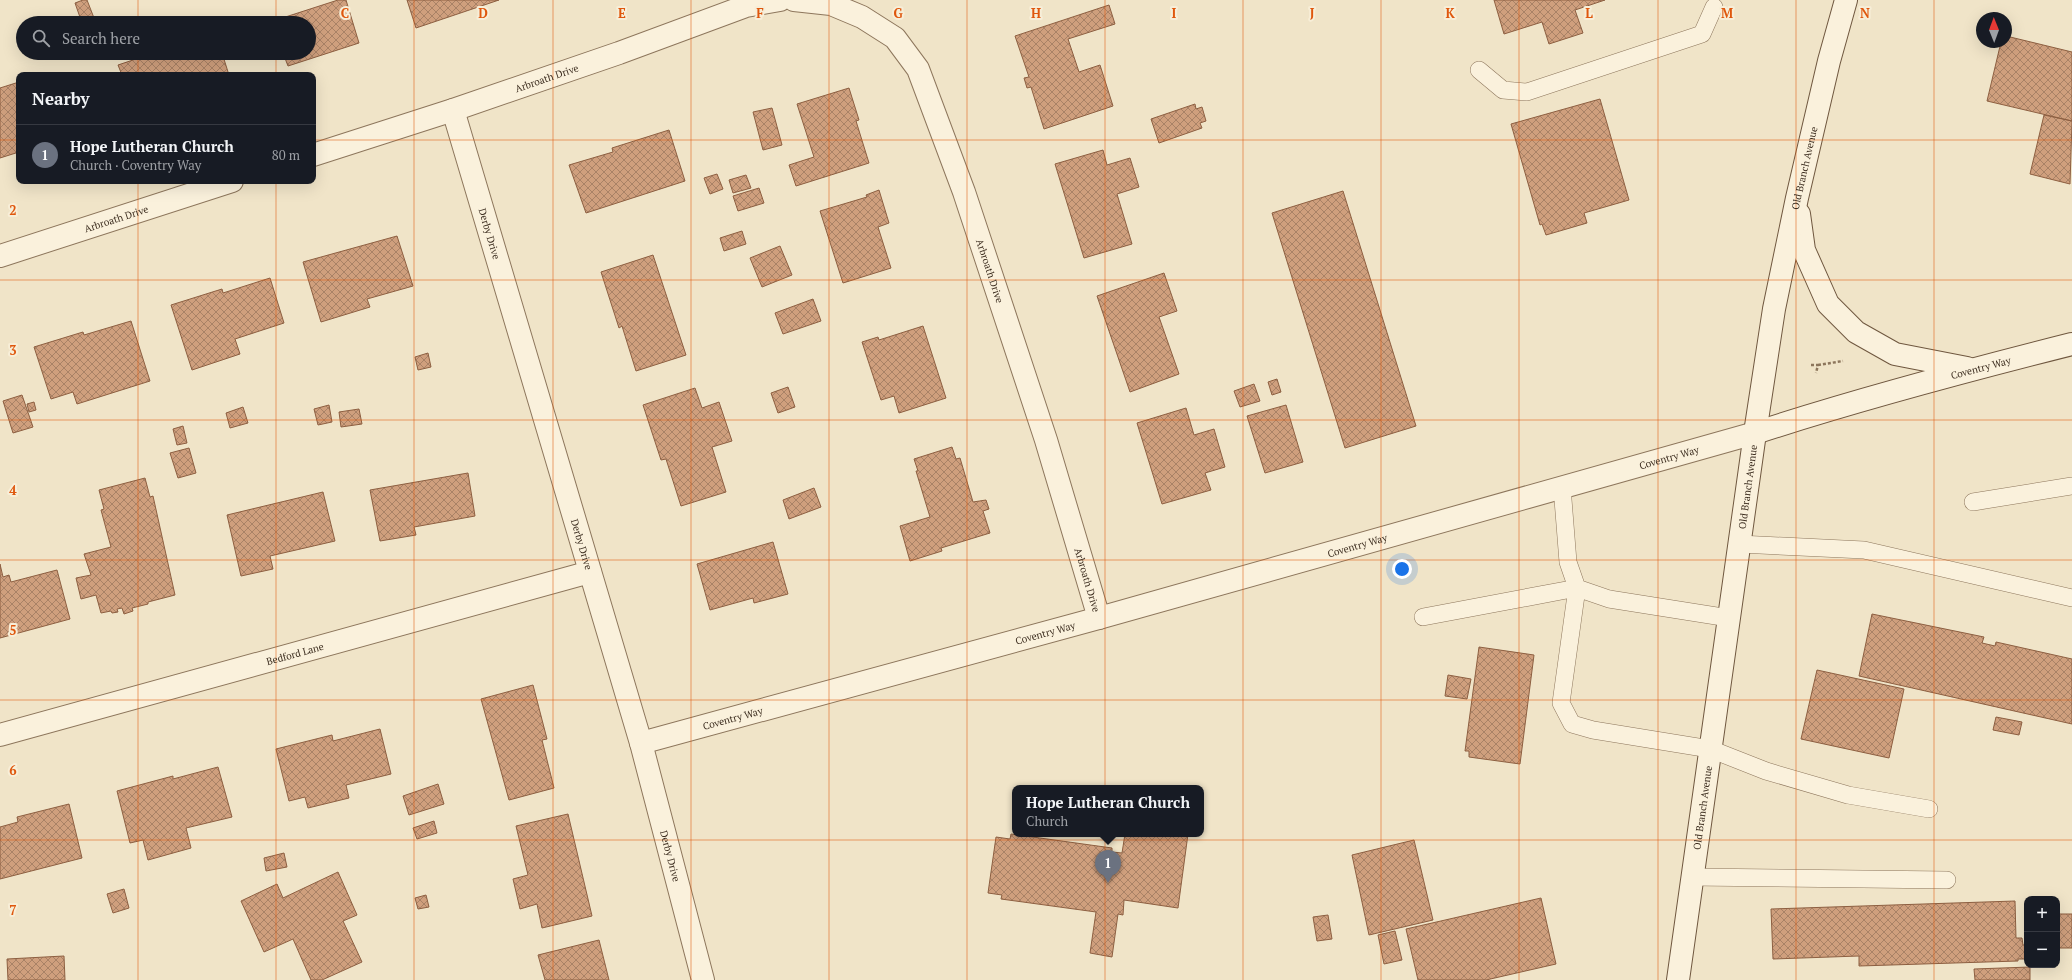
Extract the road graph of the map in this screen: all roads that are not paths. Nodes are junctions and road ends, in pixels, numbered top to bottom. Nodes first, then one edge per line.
1 (780, 0) edge
2 (794, 0) edge
3 (1846, 0) edge
4 (1714, 7) dead end
5 (1479, 70) dead end
6 (453, 110) junction
7 (316, 154) edge
8 (223, 184) edge
9 (1797, 198) junction
10 (0, 256) edge
11 (2072, 344) edge
12 (1972, 369) junction
13 (1755, 433) junction
14 (2072, 486) edge
15 (1562, 487) junction
16 (1973, 502) dead end
17 (1739, 544) junction
18 (590, 572) junction
19 (1578, 588) junction
20 (2072, 598) edge
21 (1423, 617) dead end
22 (1099, 618) junction
23 (1728, 618) junction
24 (0, 735) edge
25 (641, 743) junction
26 (1710, 749) junction
27 (1929, 809) dead end
28 (1692, 877) junction
29 (1947, 880) dead end
30 (703, 980) edge
31 (1678, 980) edge

1 - 6 street, Arbroath Drive
2 - 22 street, Arbroath Drive
3 - 9 street, Old Branch Avenue
4 - 5 lane
6 - 7 street, Arbroath Drive
6 - 18 street, Derby Drive
8 - 10 street, Arbroath Drive
9 - 12 street
9 - 13 street, Old Branch Avenue
11 - 12 street, Coventry Way
12 - 13 street, Coventry Way
13 - 15 street, Coventry Way
13 - 17 street, Old Branch Avenue
14 - 16 lane
15 - 19 lane
15 - 22 street, Coventry Way
17 - 20 lane
17 - 23 street, Old Branch Avenue
18 - 24 street, Bedford Lane
18 - 25 street, Derby Drive
19 - 21 lane
19 - 23 lane
19 - 26 lane
22 - 25 street, Coventry Way
23 - 26 street, Old Branch Avenue
25 - 30 street, Derby Drive
26 - 27 lane
26 - 28 street, Old Branch Avenue
28 - 29 lane
28 - 31 street, Old Branch Avenue

